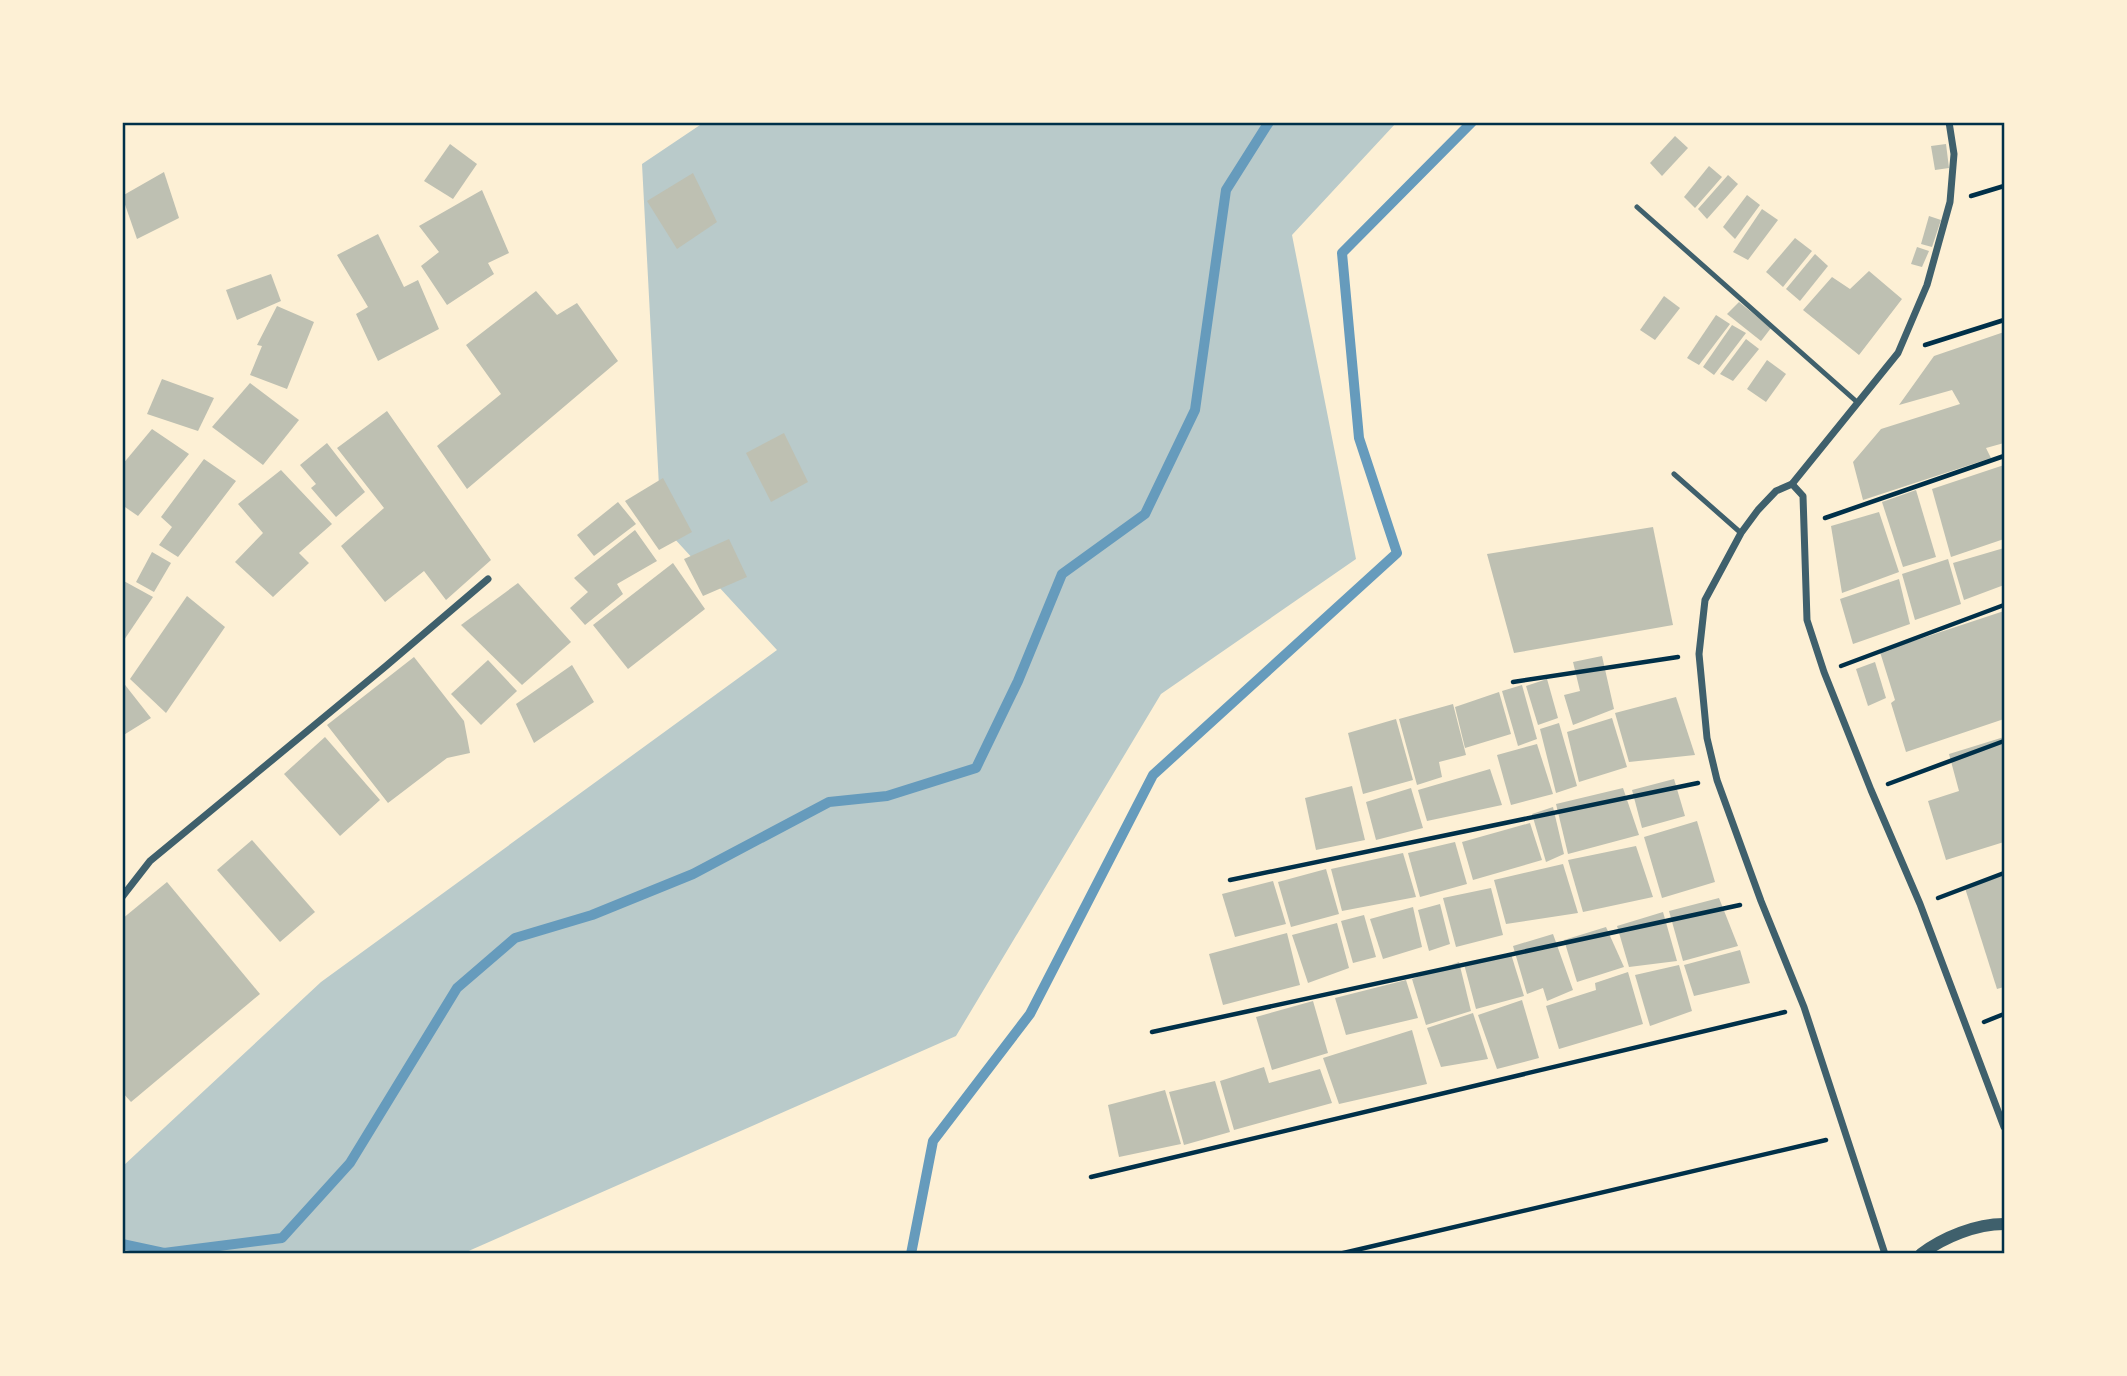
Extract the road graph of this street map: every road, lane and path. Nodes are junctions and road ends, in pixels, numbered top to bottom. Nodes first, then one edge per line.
1 (1949, 122) edge
2 (2004, 186) edge
3 (1950, 202) junction
4 (1637, 207) dead end
5 (2004, 320) edge
6 (1898, 353) junction
7 (1857, 402) junction
8 (2004, 456) edge
9 (1674, 474) dead end
10 (1792, 484) junction
11 (1804, 525) junction
12 (1741, 533) junction
13 (488, 579) dead end
14 (2004, 605) edge
15 (1699, 654) junction
16 (1824, 672) junction
17 (1513, 682) dead end
18 (2004, 741) edge
19 (1717, 779) junction
20 (1871, 790) junction
21 (2004, 873) edge
22 (1230, 880) dead end
23 (122, 897) edge
24 (1761, 901) junction
25 (1920, 904) junction
26 (1804, 1007) junction
27 (1152, 1032) dead end
28 (2004, 1127) edge
29 (1846, 1135) junction
30 (1091, 1177) dead end
31 (2004, 1224) edge
32 (1339, 1254) edge
33 (1885, 1254) edge
34 (1921, 1254) edge

1 - 3 street
2 - 3 path
3 - 6 street
4 - 7 lane
5 - 6 path
6 - 7 street
7 - 10 street
8 - 11 path
9 - 12 lane
10 - 11 street
10 - 12 street
11 - 16 street
12 - 15 street
13 - 23 street
14 - 16 path
15 - 17 path
15 - 19 street
16 - 20 street
18 - 20 path
19 - 22 path
19 - 24 street
20 - 25 street
21 - 25 path
24 - 26 street
24 - 27 path
25 - 28 street
26 - 29 street
26 - 30 path
29 - 32 path
29 - 33 street
31 - 34 street

